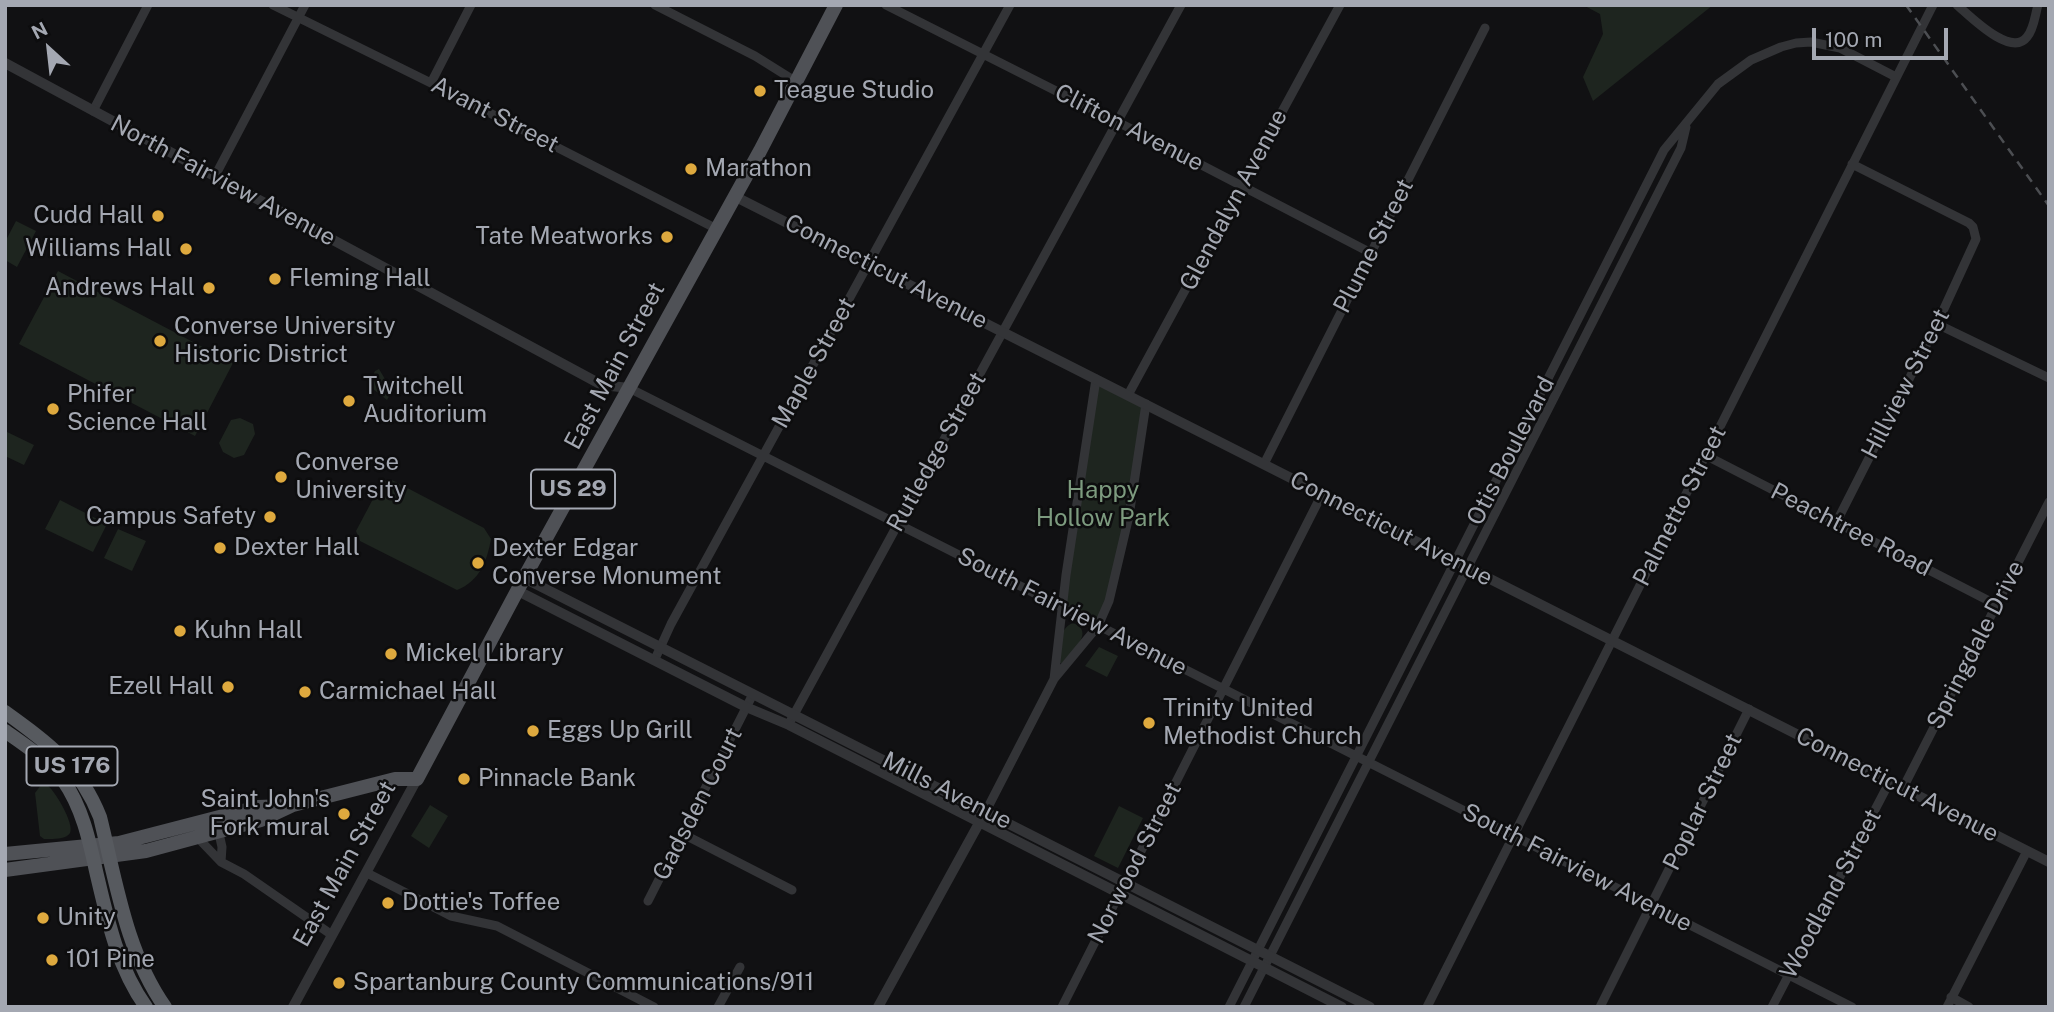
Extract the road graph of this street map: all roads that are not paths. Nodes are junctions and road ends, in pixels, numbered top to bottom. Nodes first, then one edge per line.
1 (148, 5) edge
2 (273, 5) edge
3 (304, 5) edge
4 (471, 5) edge
5 (655, 5) edge
6 (836, 5) edge
7 (886, 5) edge
8 (1010, 5) edge
9 (1181, 5) edge
10 (1340, 5) edge
11 (1933, 5) edge
12 (1957, 5) edge
13 (2038, 5) edge
14 (298, 18) junction
15 (1485, 28) dead end
16 (984, 55) junction
17 (5, 63) edge
18 (1896, 77) junction
19 (795, 81) junction
20 (431, 83) junction
21 (93, 111) junction
22 (1116, 122) junction
23 (1686, 125) junction
24 (1852, 164) junction
25 (215, 176) junction
26 (1240, 185) junction
27 (734, 196) junction
28 (715, 228) junction
29 (1371, 253) junction
30 (868, 263) junction
31 (1937, 324) junction
32 (1003, 331) junction
33 (2049, 378) edge
34 (1096, 379) junction
35 (629, 388) junction
36 (1128, 395) junction
37 (1146, 404) junction
38 (764, 455) junction
39 (1705, 455) junction
40 (1264, 464) junction
41 (1322, 494) junction
42 (2049, 502) edge
43 (898, 523) junction
44 (1836, 523) junction
45 (1454, 561) junction
46 (1466, 567) junction
47 (521, 585) junction
48 (1997, 605) junction
49 (1061, 608) junction
50 (1098, 626) junction
51 (1612, 640) junction
52 (660, 647) junction
53 (655, 659) junction
54 (1054, 679) junction
55 (1224, 689) junction
56 (752, 696) junction
57 (746, 707) junction
58 (1749, 709) junction
59 (5, 712) edge
60 (795, 714) junction
61 (789, 725) junction
62 (5, 731) edge
63 (1356, 757) junction
64 (1367, 762) junction
65 (417, 779) junction
66 (1890, 781) junction
67 (1903, 788) junction
68 (986, 811) junction
69 (980, 822) junction
70 (218, 826) junction
71 (683, 834) junction
72 (1512, 835) junction
73 (198, 838) junction
74 (108, 850) junction
75 (2027, 851) junction
76 (92, 852) junction
77 (5, 854) edge
78 (221, 862) junction
79 (2049, 862) edge
80 (5, 870) edge
81 (367, 873) junction
82 (1125, 882) junction
83 (792, 890) dead end
84 (1120, 893) junction
85 (648, 901) dead end
86 (1652, 907) junction
87 (332, 935) junction
88 (1258, 949) junction
89 (1270, 955) junction
90 (1253, 961) junction
91 (740, 967) dead end
92 (1264, 967) junction
93 (1788, 975) junction
94 (1949, 1002) edge
95 (146, 1007) edge
96 (165, 1007) edge
97 (293, 1007) edge
98 (654, 1007) edge
99 (718, 1007) edge
100 (878, 1007) edge
101 (1062, 1007) edge
102 (1229, 1007) edge
103 (1244, 1007) edge
104 (1342, 1007) edge
105 (1370, 1007) edge
106 (1427, 1007) edge
107 (1600, 1007) edge
108 (1772, 1007) edge
109 (1852, 1007) edge
110 (1969, 1007) edge

1 - 21 street
2 - 14 street, Avant Street
3 - 14 street
4 - 20 street
5 - 19 street
6 - 19 main road, East Main Street / US 29
7 - 16 street, Clifton Avenue
8 - 16 street, Maple Street
9 - 22 street, Rutledge Street
10 - 26 street, Glendalyn Avenue
11 - 18 street, Palmetto Street
12 - 13 street
14 - 20 street, Avant Street
14 - 25 street
15 - 29 street, Plume Street
16 - 22 street, Clifton Avenue
16 - 30 street, Maple Street
17 - 21 street, North Fairview Avenue
18 - 23 street, Otis Boulevard
18 - 24 street, Palmetto Street
19 - 27 main road, East Main Street / US 29
20 - 28 street, Avant Street
21 - 25 street, North Fairview Avenue
22 - 26 street, Clifton Avenue
22 - 32 street, Rutledge Street
23 - 45 street, Otis Boulevard
23 - 46 street, Otis Boulevard
24 - 31 street, Hillview Street
24 - 39 street, Palmetto Street
25 - 35 street, North Fairview Avenue
26 - 29 street, Clifton Avenue
26 - 36 street, Glendalyn Avenue
27 - 28 main road, East Main Street / US 29
27 - 30 street, Connecticut Avenue
28 - 35 main road, East Main Street / US 29
29 - 40 street, Plume Street
30 - 32 street, Connecticut Avenue
30 - 38 street, Maple Street
31 - 33 street
31 - 44 street, Hillview Street
32 - 34 street, Connecticut Avenue
32 - 43 street, Rutledge Street
34 - 36 street, Connecticut Avenue
34 - 49 street
35 - 38 street, South Fairview Avenue
35 - 47 main road, East Main Street / US 29
36 - 37 street, Connecticut Avenue
37 - 40 street, Connecticut Avenue
37 - 50 street
38 - 43 street, South Fairview Avenue
38 - 52 street, Maple Street
39 - 44 street, Peachtree Road
39 - 51 street, Palmetto Street
40 - 41 street, Connecticut Avenue
41 - 45 street, Connecticut Avenue
41 - 55 street, Norwood Street
42 - 48 street, Springdale Drive
43 - 49 street, South Fairview Avenue
43 - 60 street, Rutledge Street
44 - 48 street, Peachtree Road
45 - 46 street, Connecticut Avenue
45 - 63 street, Otis Boulevard
46 - 51 street, Connecticut Avenue
46 - 64 street, Otis Boulevard
47 - 52 street, Mills Avenue
47 - 53 street, Mills Avenue
47 - 65 main road, East Main Street / US 29
48 - 67 street, Springdale Drive
49 - 50 street, South Fairview Avenue
49 - 54 street
50 - 54 street
50 - 55 street, South Fairview Avenue
51 - 58 street, Connecticut Avenue
51 - 72 street, Palmetto Street
52 - 53 street, Maple Street
52 - 56 street, Mills Avenue
53 - 57 street, Mills Avenue
54 - 68 street
55 - 63 street, South Fairview Avenue
55 - 82 street, Norwood Street
56 - 57 street, Gadsden Court
56 - 60 street, Mills Avenue
57 - 61 street, Mills Avenue
57 - 71 street, Gadsden Court
58 - 66 street, Connecticut Avenue
58 - 86 street, Poplar Street
59 - 74 highway, US 176
60 - 61 street, Rutledge Street
60 - 68 street, Mills Avenue
61 - 69 street, Mills Avenue
62 - 76 highway
63 - 64 street, South Fairview Avenue
63 - 88 street, Otis Boulevard
64 - 72 street, South Fairview Avenue
64 - 89 street, Otis Boulevard
65 - 70 main road
65 - 81 street, East Main Street
66 - 67 street, Connecticut Avenue
66 - 93 street, Woodland Street
67 - 75 street, Connecticut Avenue
68 - 69 street
68 - 82 street, Mills Avenue
69 - 84 street, Mills Avenue
69 - 100 street
70 - 73 main road
70 - 74 main road
70 - 78 street
71 - 83 street
71 - 85 street, Gadsden Court
72 - 86 street, South Fairview Avenue
72 - 106 street, Palmetto Street
73 - 74 main road
73 - 78 street
74 - 76 main road
74 - 96 highway, US 176
75 - 79 street, Connecticut Avenue
75 - 94 street
76 - 77 main road
76 - 80 main road
76 - 95 highway
78 - 87 street
81 - 87 street, East Main Street
81 - 98 street
82 - 84 street, Norwood Street
82 - 88 street, Mills Avenue
84 - 90 street, Mills Avenue
84 - 101 street, Norwood Street
86 - 93 street, South Fairview Avenue
86 - 107 street, Poplar Street
87 - 97 street, East Main Street
88 - 89 street, Mills Avenue
88 - 90 street, Otis Boulevard
89 - 92 street, Otis Boulevard
89 - 105 street, Mills Avenue
90 - 92 street, Mills Avenue
90 - 102 street, Otis Boulevard
91 - 99 street
92 - 103 street, Otis Boulevard
92 - 104 street, Mills Avenue
93 - 108 street, Woodland Street
93 - 109 street, South Fairview Avenue
94 - 110 street

